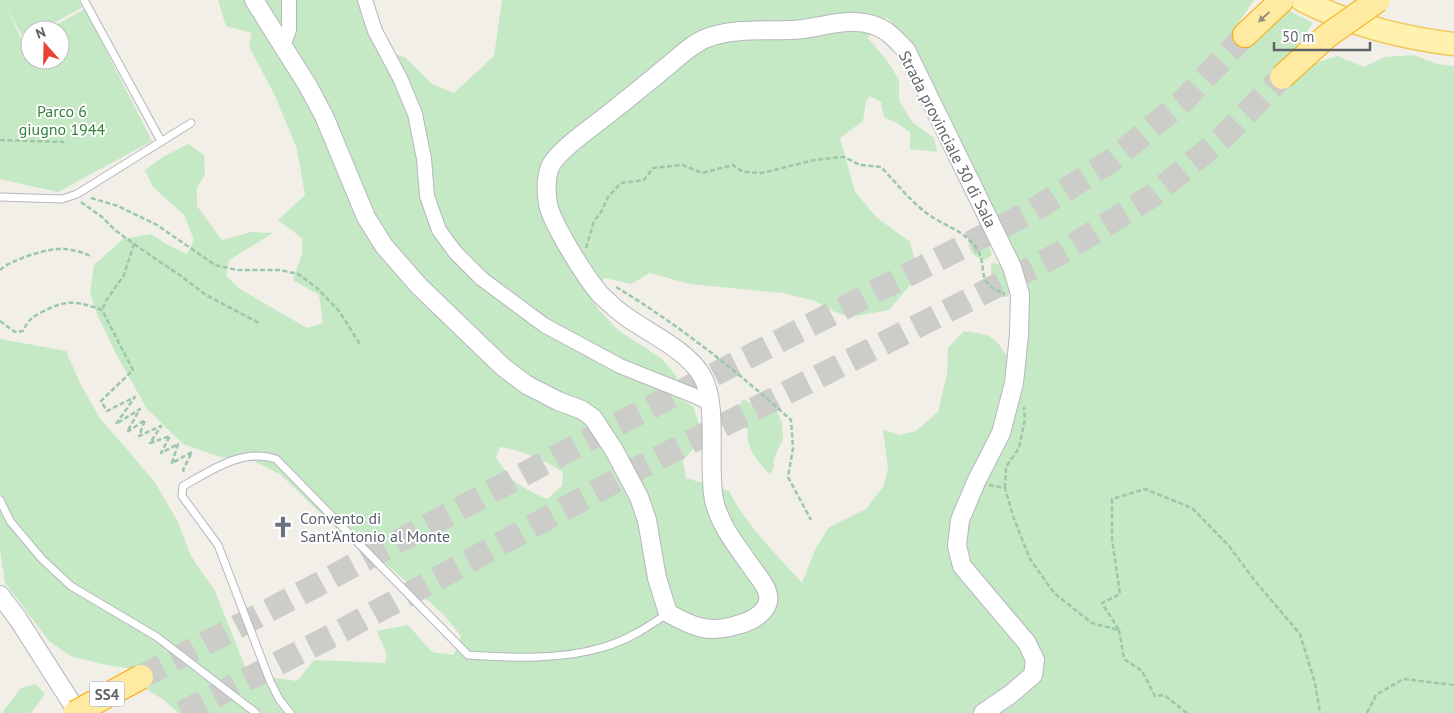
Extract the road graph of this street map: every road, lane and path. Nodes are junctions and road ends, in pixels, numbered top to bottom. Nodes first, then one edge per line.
1 (84, 0) edge
2 (254, 0) edge
3 (289, 0) edge
4 (365, 0) edge
5 (1282, 0) edge
6 (1302, 0) edge
7 (1378, 0) edge
8 (1245, 35) tunnel mouth
9 (1454, 44) edge
10 (283, 46) junction
11 (1282, 77) tunnel mouth
12 (191, 123) dead end
13 (0, 140) edge
14 (161, 141) junction
15 (64, 142) dead end
16 (77, 194) junction
17 (0, 197) edge
18 (62, 199) junction
19 (134, 244) junction
20 (92, 256) dead end
21 (581, 266) junction
22 (0, 270) edge
23 (102, 310) junction
24 (1020, 310) junction
25 (0, 321) edge
26 (259, 323) dead end
27 (360, 344) dead end
28 (711, 404) junction
29 (191, 482) junction
30 (976, 482) junction
31 (0, 500) edge
32 (0, 595) edge
33 (668, 613) junction
34 (1119, 630) junction
35 (141, 677) tunnel mouth
36 (1454, 685) edge
37 (77, 713) edge
38 (256, 713) edge
39 (290, 713) edge
40 (983, 713) edge
41 (1187, 713) edge
42 (1320, 713) edge
43 (1367, 713) edge

1 - 14 lane
2 - 10 street
3 - 10 street
4 - 28 street
5 -> 8 highway
6 - 9 main road
7 - 11 highway, bridge
10 - 33 street
12 - 14 lane
13 - 15 path
14 - 16 lane
16 - 18 lane
16 - 27 path
17 - 18 lane
18 - 19 path
19 - 23 path
19 - 26 path
20 - 22 path
21 - 24 path
21 - 24 street, Strada provinciale 30 di Sala
21 - 28 street, Strada provinciale 30 di Sala
23 - 25 path
23 - 29 path
24 - 30 street, Strada provinciale 30 di Sala
28 - 33 street, Strada provinciale 30 di Sala
29 - 33 lane
29 - 39 lane
30 - 34 path
30 - 40 street, Strada provinciale 30 di Sala
31 - 38 lane
32 - 37 street
34 - 41 path
34 - 42 path
35 - 37 highway, SS4, bridge
36 - 43 path

